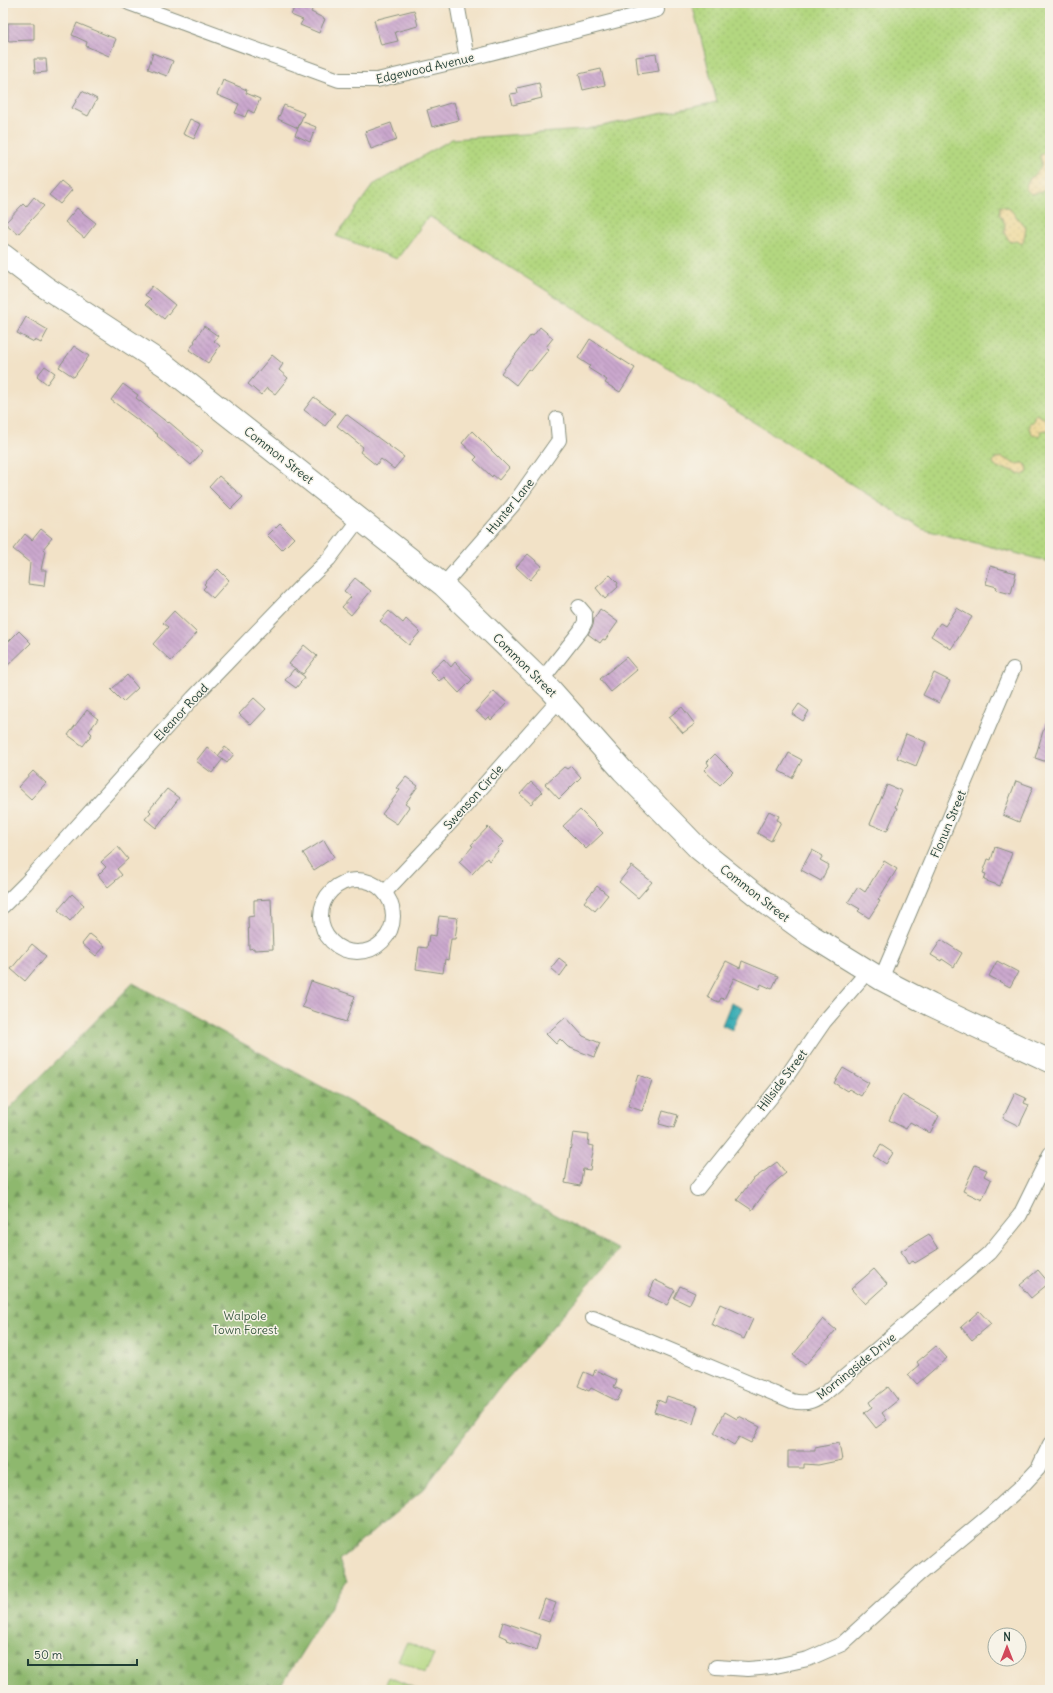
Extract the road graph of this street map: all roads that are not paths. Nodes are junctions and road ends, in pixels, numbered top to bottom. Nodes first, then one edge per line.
1 (129, 3) edge
2 (457, 3) edge
3 (657, 10) dead end
4 (467, 59) junction
5 (3, 255) edge
6 (557, 419) dead end
7 (359, 519) junction
8 (443, 585) junction
9 (579, 607) dead end
10 (1013, 669) dead end
11 (541, 681) junction
12 (559, 700) junction
13 (385, 892) junction
14 (3, 906) edge
15 (874, 975) junction
16 (1050, 1061) edge
17 (1050, 1154) edge
18 (697, 1189) dead end
19 (593, 1318) dead end
20 (1050, 1444) edge
21 (716, 1667) dead end

1 - 4 street, Edgewood Avenue
2 - 4 street
3 - 4 street, Edgewood Avenue
5 - 7 main road, Common Street
6 - 8 street, Hunter Lane
7 - 8 main road, Common Street
7 - 14 street, Eleanor Road
8 - 11 main road, Common Street
9 - 11 street
10 - 15 street, Flonun Street
11 - 12 main road, Common Street
12 - 13 street, Swenson Circle
12 - 15 main road, Common Street
13 - 13 street
15 - 16 main road, Common Street
15 - 18 street, Hillside Street
17 - 19 street, Morningside Drive
20 - 21 street

